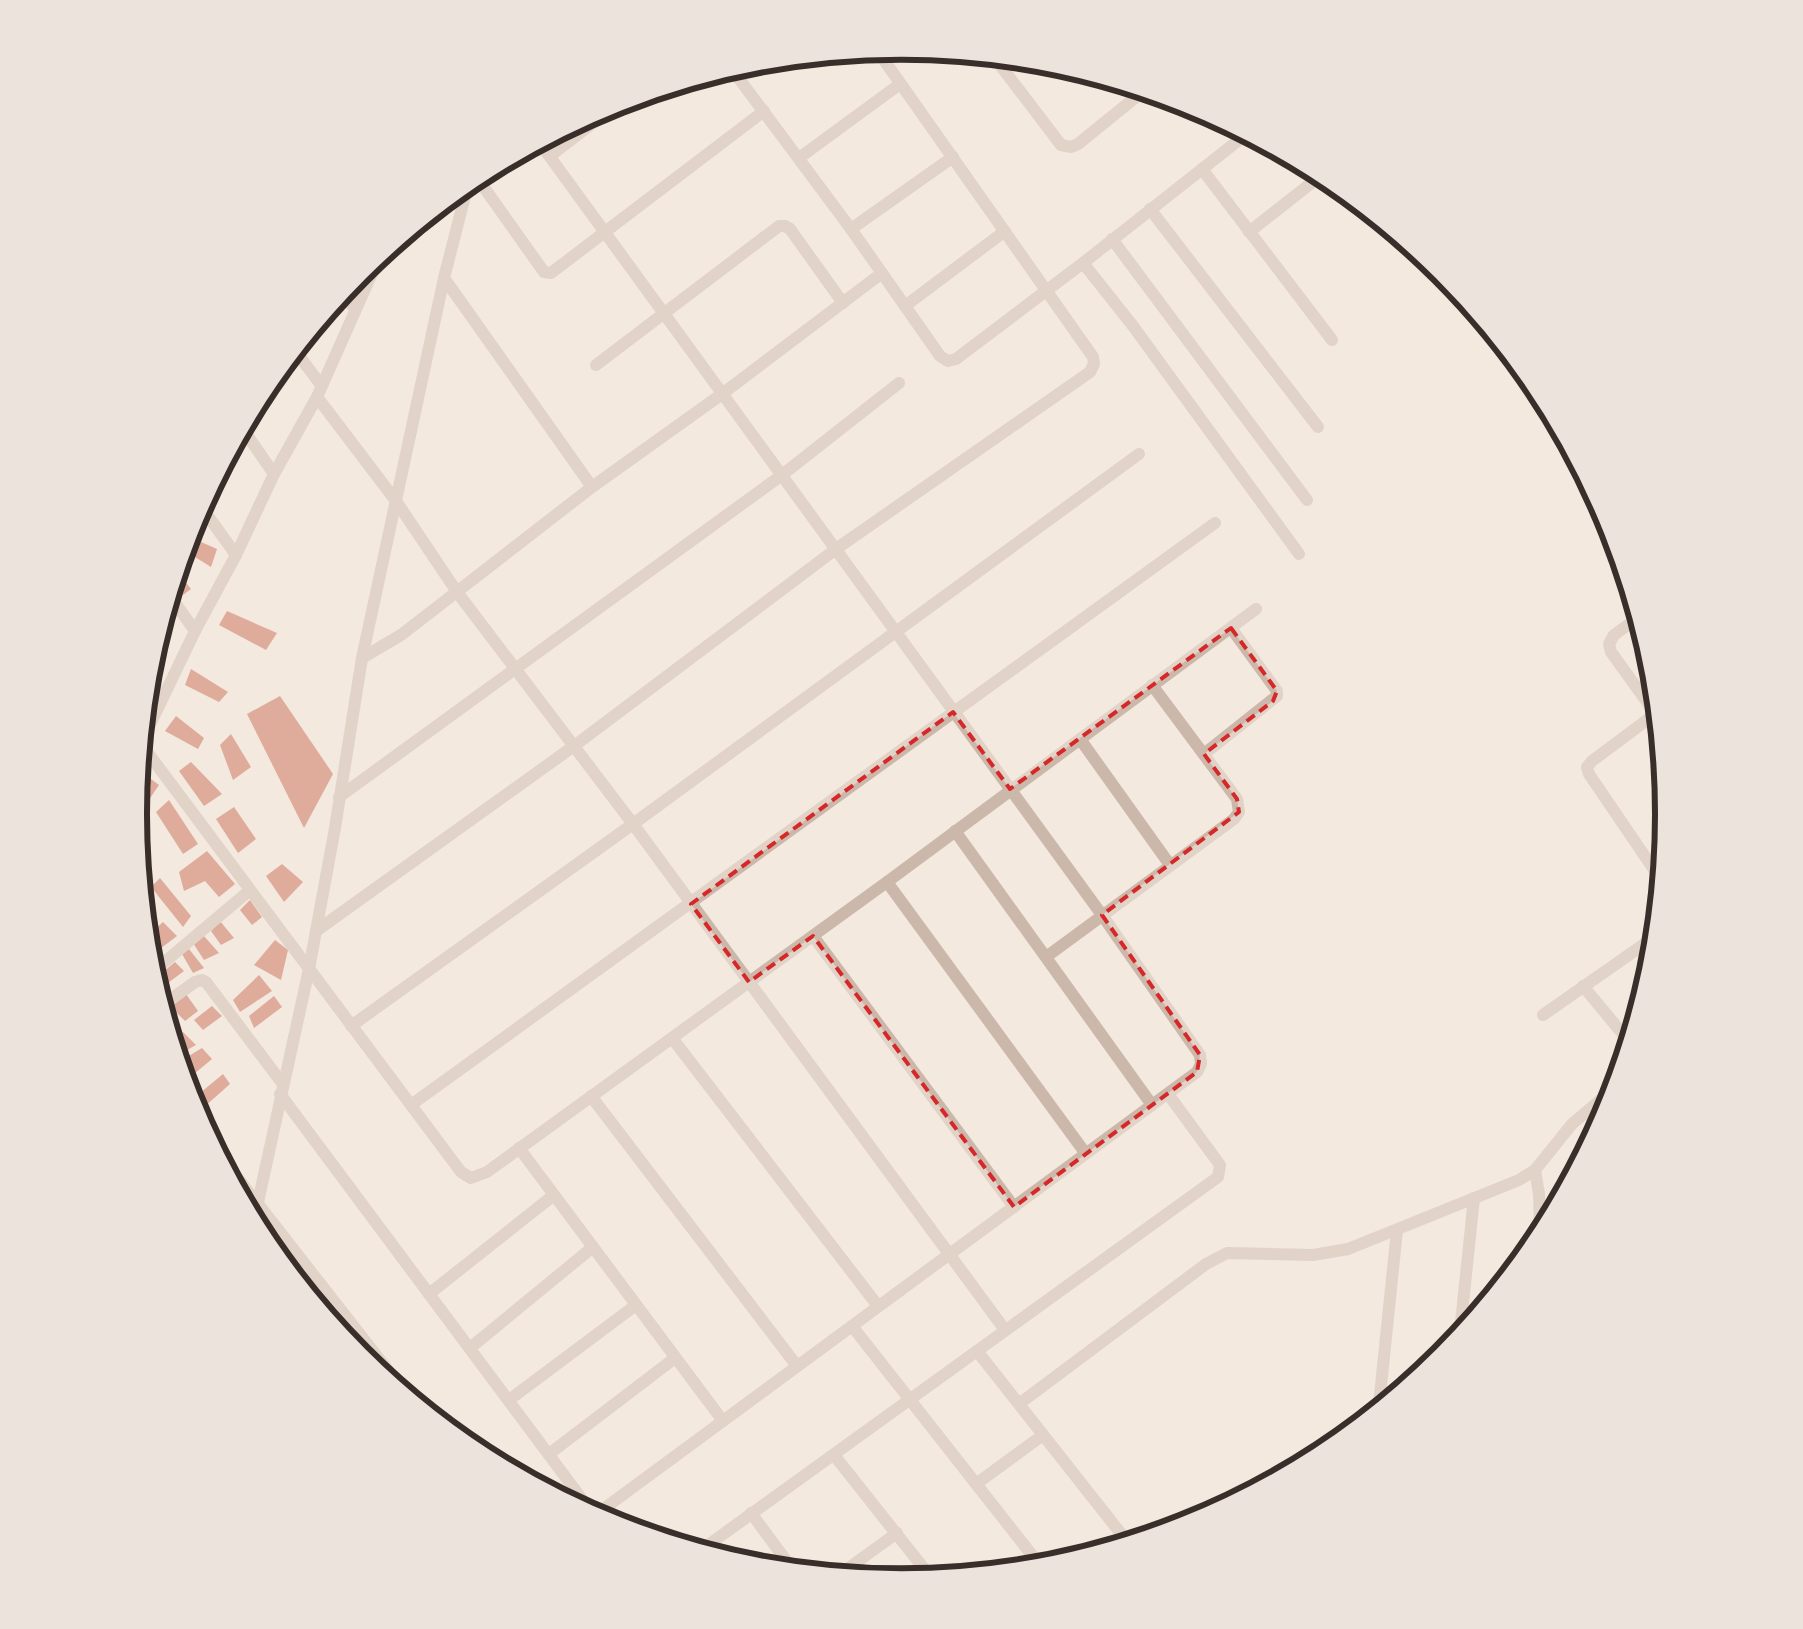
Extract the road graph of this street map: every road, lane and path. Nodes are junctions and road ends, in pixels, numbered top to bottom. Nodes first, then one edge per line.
1 (887, 61) edge
2 (1001, 66) edge
3 (739, 78) edge
4 (900, 84) junction
5 (1134, 97) edge
6 (764, 111) junction
7 (1239, 140) edge
8 (558, 143) edge
9 (546, 151) edge
10 (953, 157) junction
11 (799, 158) junction
12 (1202, 169) junction
13 (1313, 182) edge
14 (483, 187) edge
15 (464, 200) edge
16 (1150, 210) junction
17 (851, 229) junction
18 (1005, 231) junction
19 (1248, 232) junction
20 (607, 233) junction
21 (1112, 239) junction
22 (1083, 263) junction
23 (882, 273) junction
24 (444, 278) junction
25 (369, 280) edge
26 (1046, 290) junction
27 (349, 301) edge
28 (843, 303) junction
29 (905, 306) junction
30 (355, 309) junction
31 (664, 312) junction
32 (1332, 340) dead end
33 (301, 358) edge
34 (596, 365) dead end
35 (899, 383) dead end
36 (319, 391) junction
37 (722, 394) junction
38 (1318, 427) dead end
39 (248, 437) edge
40 (1139, 454) dead end
41 (274, 474) junction
42 (782, 475) junction
43 (592, 487) junction
44 (1307, 500) dead end
45 (396, 501) junction
46 (209, 516) edge
47 (1215, 523) dead end
48 (836, 549) junction
49 (1299, 554) dead end
50 (236, 555) junction
51 (457, 592) junction
52 (177, 606) edge
53 (1256, 609) dead end
54 (1631, 623) edge
55 (1231, 628) junction
56 (195, 631) junction
57 (895, 633) junction
58 (362, 658) junction
59 (515, 670) junction
60 (1152, 685) junction
61 (1648, 703) edge
62 (953, 712) junction
63 (1650, 717) edge
64 (153, 718) edge
65 (1080, 738) junction
66 (574, 746) junction
67 (1204, 754) junction
68 (150, 756) edge
69 (1010, 789) junction
70 (339, 797) junction
71 (633, 824) junction
72 (955, 831) junction
73 (1170, 865) junction
74 (1654, 869) edge
75 (887, 882) junction
76 (249, 891) junction
77 (691, 904) junction
78 (1102, 915) junction
79 (316, 931) junction
80 (813, 936) junction
81 (1645, 943) edge
82 (1046, 957) junction
83 (162, 964) edge
84 (309, 969) junction
85 (749, 982) junction
86 (1583, 986) junction
87 (170, 1000) edge
88 (1543, 1015) dead end
89 (351, 1026) junction
90 (1623, 1034) edge
91 (672, 1038) junction
92 (281, 1088) junction
93 (1168, 1094) junction
94 (591, 1096) junction
95 (1600, 1100) edge
96 (1152, 1105) junction
97 (411, 1106) junction
98 (519, 1148) junction
99 (1086, 1154) junction
100 (1535, 1170) junction
101 (244, 1185) edge
102 (554, 1195) junction
103 (1474, 1198) junction
104 (258, 1202) junction
105 (257, 1207) edge
106 (1014, 1207) junction
107 (1540, 1216) edge
108 (1397, 1230) junction
109 (593, 1247) junction
110 (948, 1254) junction
111 (429, 1294) junction
112 (636, 1305) junction
113 (878, 1306) junction
114 (1461, 1320) edge
115 (852, 1326) junction
116 (1005, 1330) junction
117 (352, 1331) edge
118 (470, 1348) junction
119 (977, 1351) junction
120 (675, 1358) junction
121 (796, 1366) junction
122 (1380, 1398) edge
123 (509, 1400) junction
124 (910, 1400) junction
125 (1019, 1404) junction
126 (722, 1421) junction
127 (1043, 1435) junction
128 (549, 1454) junction
129 (834, 1455) junction
130 (976, 1484) junction
131 (580, 1497) edge
132 (605, 1508) edge
133 (751, 1513) junction
134 (896, 1533) junction
135 (1122, 1535) edge
136 (710, 1544) edge
137 (1034, 1557) edge
138 (786, 1560) edge
139 (850, 1567) edge
140 (924, 1568) edge

1 - 4 street
2 - 5 street
3 - 6 street
4 - 10 street
4 - 11 street
6 - 11 street
6 - 20 street
7 - 12 street
8 - 9 street
9 - 20 street
10 - 17 street
10 - 18 street
11 - 17 street
12 - 16 street
12 - 19 street
13 - 19 street
14 - 20 street
15 - 24 street
16 - 21 street
16 - 38 street
17 - 23 street
18 - 26 street
18 - 29 street
19 - 32 street
20 - 31 street
21 - 22 street
21 - 44 street
22 - 26 street
22 - 49 street
23 - 28 street
23 - 29 street
24 - 43 street
24 - 45 street
25 - 30 street
26 - 29 street
26 - 48 street
27 - 30 street
28 - 31 street
28 - 37 street
30 - 36 street
31 - 34 street
31 - 37 street
33 - 36 street
35 - 42 street
36 - 41 street
36 - 45 street
37 - 42 street
37 - 43 street
39 - 41 street
40 - 57 street
41 - 50 street
42 - 48 street
42 - 59 street
43 - 51 street
45 - 51 street
45 - 58 street
46 - 50 street
47 - 62 street
48 - 57 street
48 - 66 street
50 - 56 street
51 - 58 street
51 - 59 street
52 - 56 street
53 - 55 street
54 - 61 street
55 - 60 street
55 - 67 street
56 - 64 street
57 - 62 street
57 - 71 street
58 - 70 street
59 - 66 street
59 - 70 street
60 - 65 street
60 - 67 street
62 - 69 street
62 - 77 street
63 - 74 street
65 - 69 street
65 - 73 street
66 - 71 street
66 - 79 street
67 - 73 street
68 - 76 street
69 - 72 street
69 - 78 street
70 - 79 street
71 - 77 street
71 - 89 street
72 - 75 street
72 - 82 street
73 - 78 street
75 - 80 street
75 - 99 street
76 - 83 street
76 - 84 street
77 - 85 street
77 - 97 street
78 - 82 street
78 - 93 street
79 - 84 street
80 - 85 street
80 - 106 street
81 - 86 street
82 - 96 street
84 - 89 street
84 - 92 street
85 - 91 street
85 - 110 street
86 - 88 street
86 - 90 street
87 - 92 street
89 - 97 street
91 - 94 street
91 - 113 street
92 - 104 street
92 - 111 street
93 - 96 street
93 - 116 street
94 - 98 street
94 - 121 street
95 - 100 street
96 - 99 street
97 - 98 street
98 - 102 street
99 - 106 street
100 - 103 street
100 - 107 street
101 - 104 street
102 - 109 street
102 - 111 street
103 - 108 street
103 - 114 street
104 - 105 street
104 - 117 street
106 - 110 street
108 - 122 street
108 - 125 street
109 - 112 street
109 - 118 street
110 - 113 street
110 - 116 street
111 - 118 street
112 - 120 street
112 - 123 street
113 - 115 street
115 - 121 street
115 - 124 street
116 - 119 street
118 - 123 street
119 - 124 street
119 - 125 street
120 - 126 street
120 - 128 street
121 - 126 street
123 - 128 street
124 - 129 street
124 - 130 street
125 - 127 street
126 - 132 street
127 - 130 street
127 - 135 street
128 - 131 street
129 - 133 street
129 - 134 street
130 - 137 street
133 - 136 street
133 - 138 street
134 - 139 street
134 - 140 street

